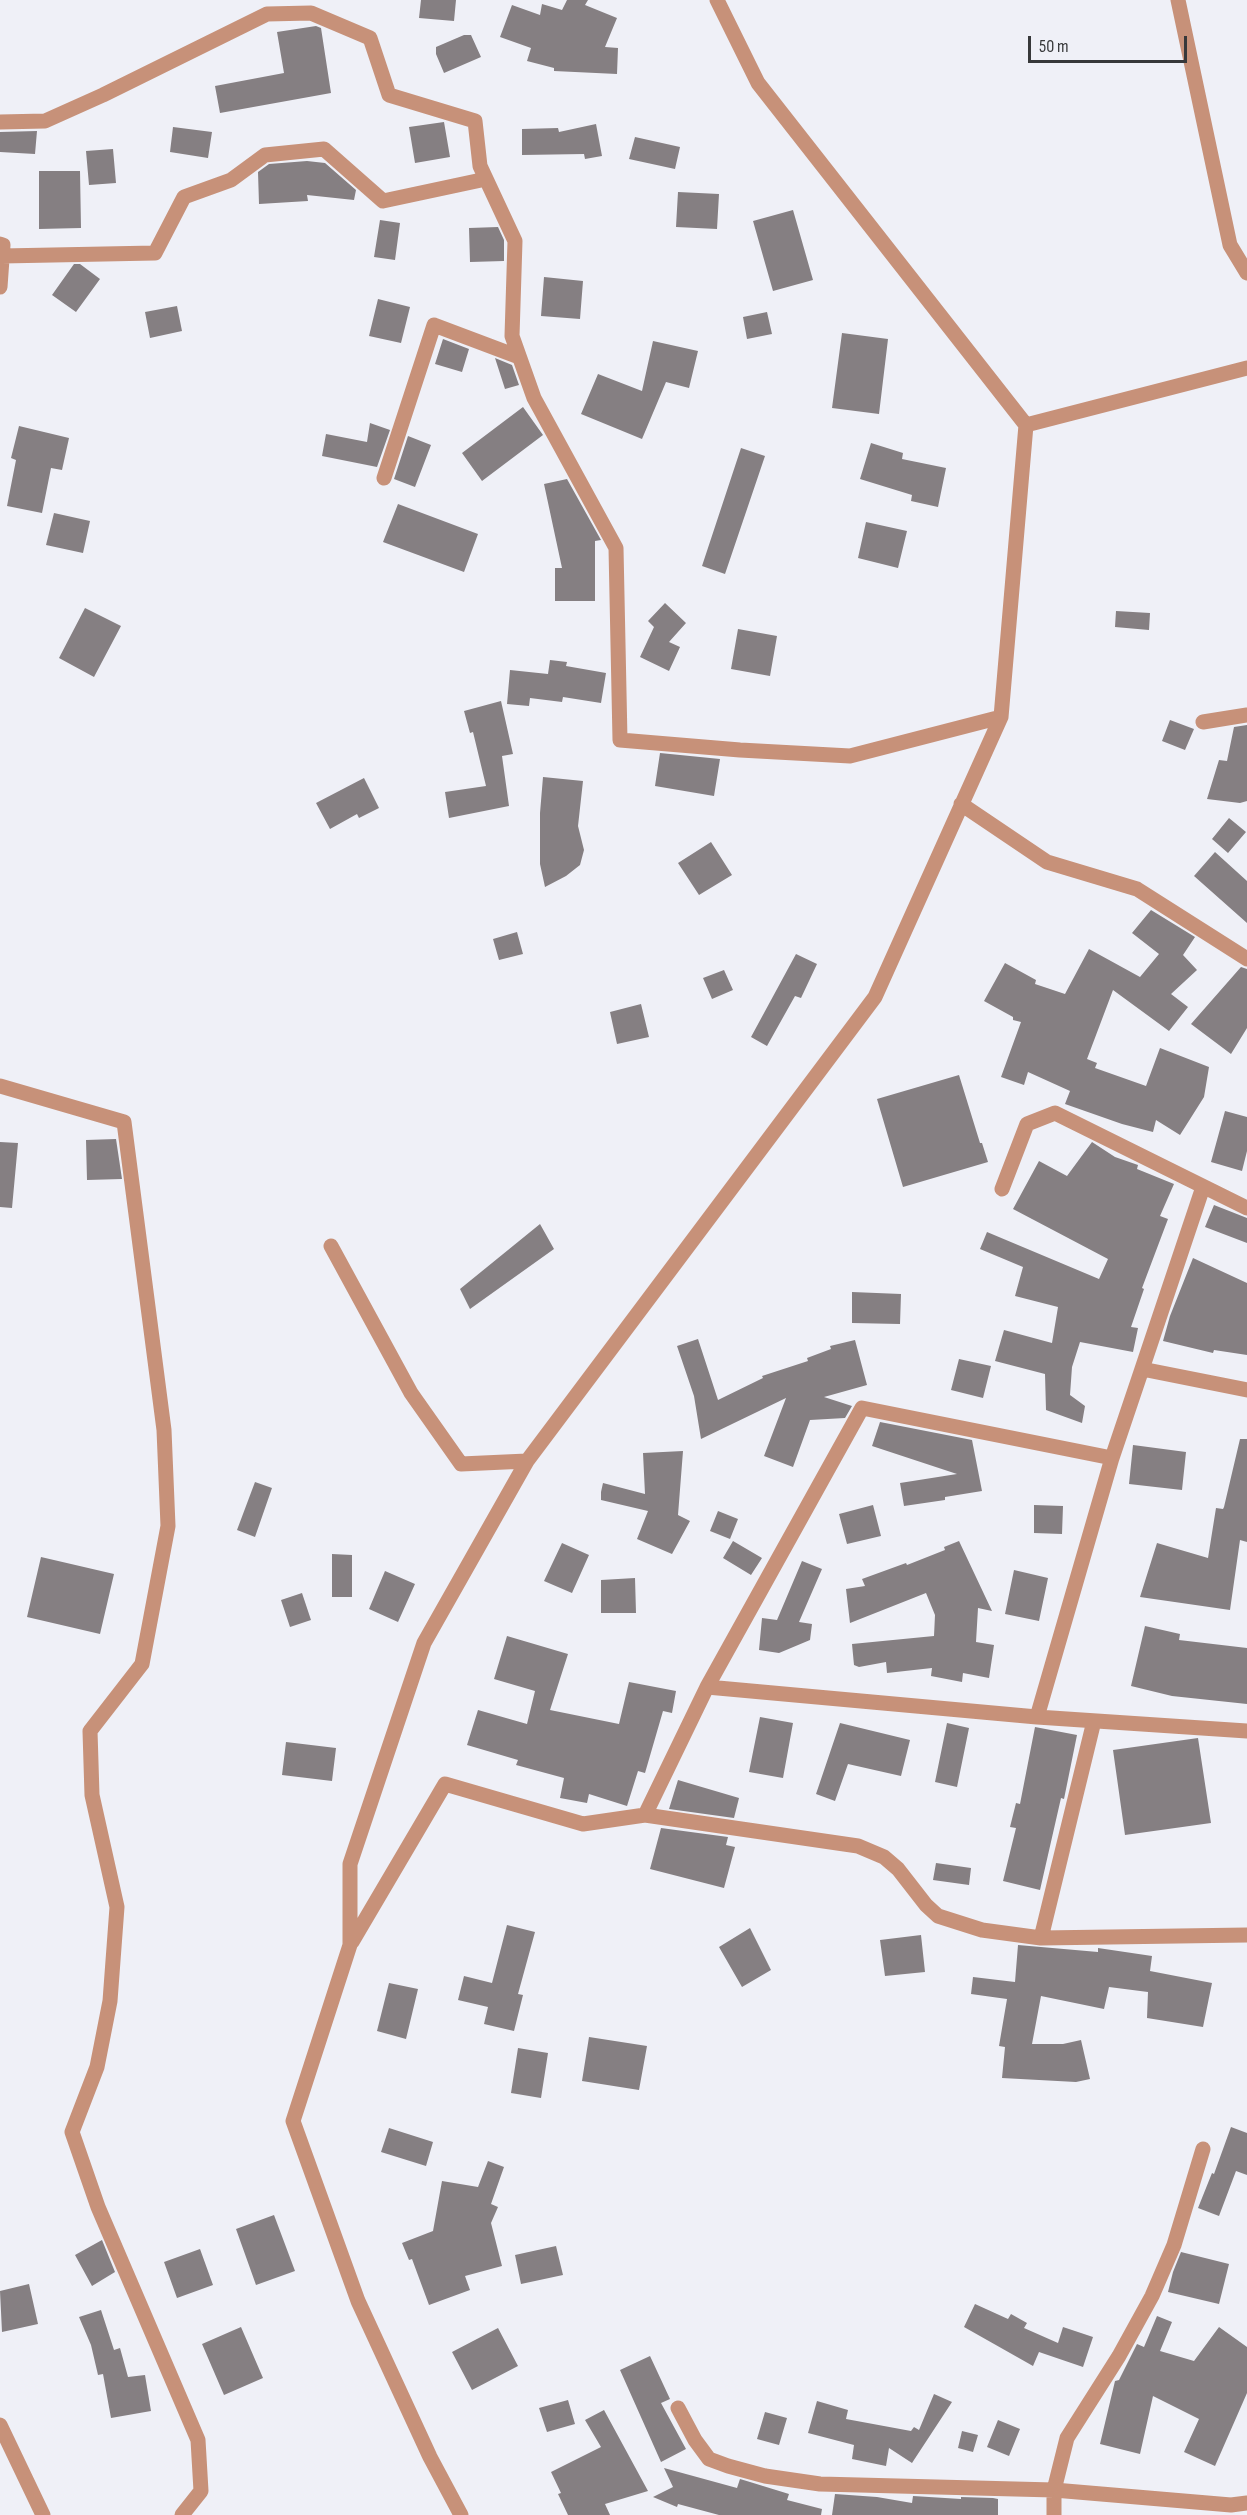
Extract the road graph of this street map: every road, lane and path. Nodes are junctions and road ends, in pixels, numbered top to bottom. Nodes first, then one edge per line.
1 (717, 0) edge
2 (1178, 0) edge
3 (0, 122) edge
4 (486, 179) junction
5 (1, 250) edge
6 (1247, 273) edge
7 (0, 287) edge
8 (519, 357) junction
9 (1247, 368) edge
10 (1026, 425) junction
11 (384, 478) dead end
12 (1247, 715) edge
13 (1001, 717) junction
14 (1203, 722) dead end
15 (961, 804) junction
16 (1247, 959) edge
17 (0, 1086) edge
18 (1203, 1187) junction
19 (1002, 1189) dead end
20 (1247, 1208) edge
21 (331, 1246) dead end
22 (1142, 1369) junction
23 (1247, 1390) edge
24 (1112, 1458) junction
25 (527, 1461) junction
26 (707, 1687) junction
27 (1036, 1717) junction
28 (1094, 1721) junction
29 (1247, 1731) edge
30 (645, 1815) junction
31 (1247, 1935) edge
32 (1041, 1938) junction
33 (350, 1945) junction
34 (1203, 2149) dead end
35 (678, 2408) dead end
36 (0, 2428) edge
37 (1053, 2490) junction
38 (1247, 2503) edge
39 (43, 2515) edge
40 (182, 2515) edge
41 (461, 2515) edge
42 (1054, 2515) edge

1 - 10 street
2 - 6 street
3 - 4 street
4 - 5 street
4 - 8 street
5 - 7 street
8 - 11 street
8 - 13 street
9 - 10 street
10 - 13 street
12 - 14 street
13 - 15 street
15 - 16 street
15 - 25 street
17 - 40 street
18 - 19 street
18 - 20 street
18 - 22 street
21 - 25 street
22 - 23 street
22 - 24 street
24 - 26 street
24 - 27 street
25 - 33 street
26 - 27 street
26 - 30 street
27 - 28 street
28 - 29 street
28 - 32 street
30 - 32 street
30 - 33 street
31 - 32 street
33 - 41 street
34 - 37 street
35 - 37 street
36 - 39 street
37 - 38 street
37 - 42 street

